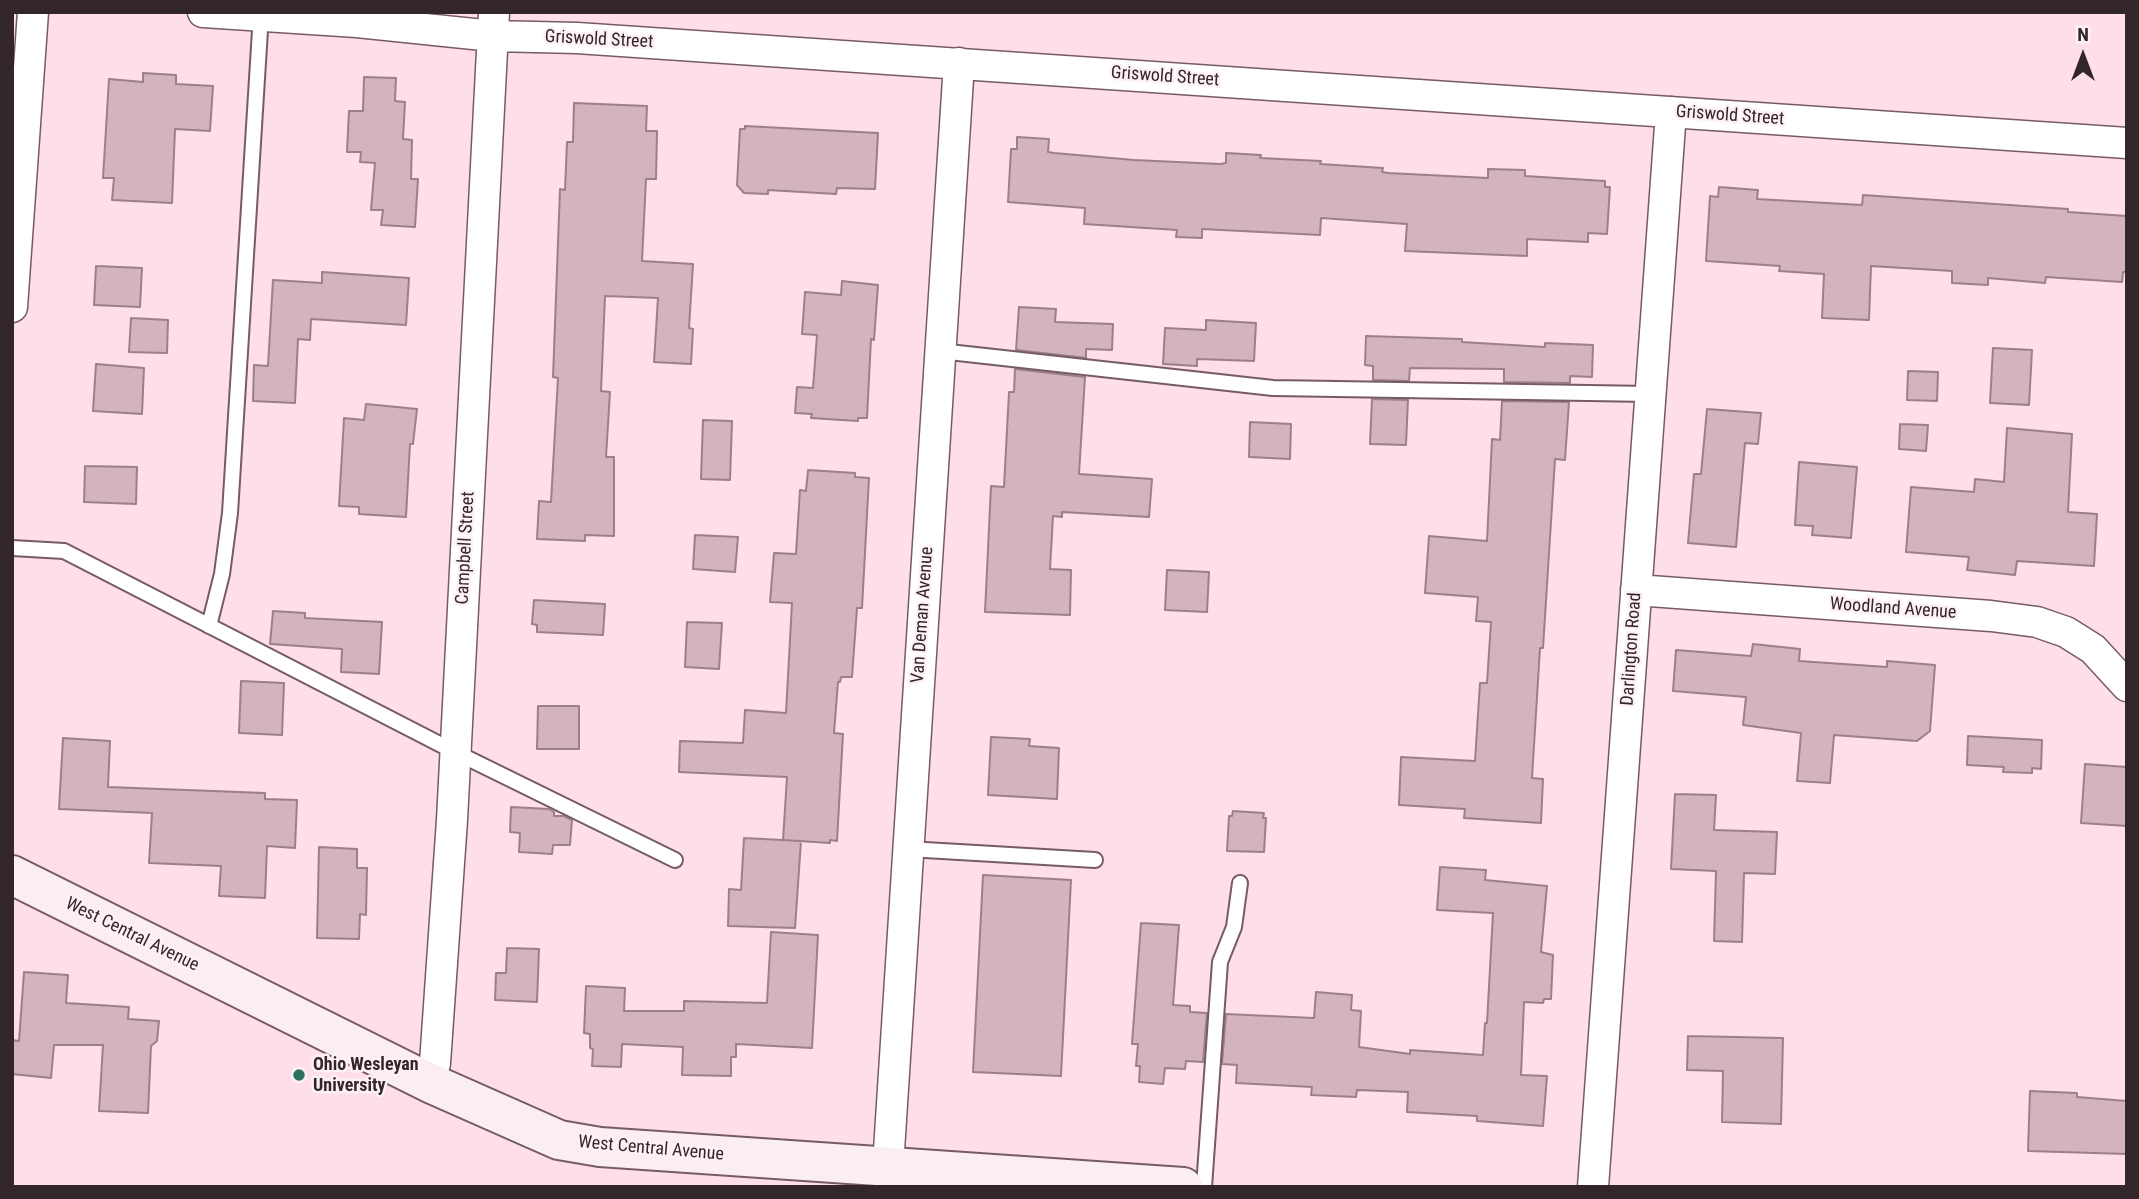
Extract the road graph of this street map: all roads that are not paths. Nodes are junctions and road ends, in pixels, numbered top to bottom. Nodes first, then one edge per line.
1 (33, 12) edge
2 (203, 12) edge
3 (262, 14) edge
4 (494, 24) edge
5 (958, 63) junction
6 (1671, 112) junction
7 (2127, 144) edge
8 (12, 307) edge
9 (940, 351) junction
10 (1651, 394) junction
11 (12, 548) edge
12 (1636, 590) junction
13 (209, 626) junction
14 (2127, 685) edge
15 (455, 752) junction
16 (908, 849) junction
17 (676, 859) dead end
18 (1095, 859) dead end
19 (12, 875) edge
20 (1240, 883) dead end
21 (430, 1083) junction
22 (888, 1166) junction
23 (1183, 1187) edge
24 (1204, 1187) edge
25 (1593, 1187) edge

1 - 8 street
2 - 3 street, Griswold Street
3 - 4 street, Griswold Street
3 - 13 lane
4 - 5 street, Griswold Street
4 - 15 street, Campbell Street
5 - 6 street, Griswold Street
5 - 9 street, Van Deman Avenue
6 - 7 street, Griswold Street
6 - 10 street, Darlington Road
9 - 10 lane
9 - 16 street, Van Deman Avenue
10 - 12 street, Darlington Road
11 - 13 lane
12 - 14 street, Woodland Avenue
12 - 25 street, Darlington Road
13 - 15 lane
15 - 17 lane
15 - 21 street, Campbell Street
16 - 18 lane
16 - 22 street, Van Deman Avenue
19 - 21 main road, West Central Avenue
20 - 24 lane
21 - 22 main road, West Central Avenue
22 - 23 main road, West Central Avenue

